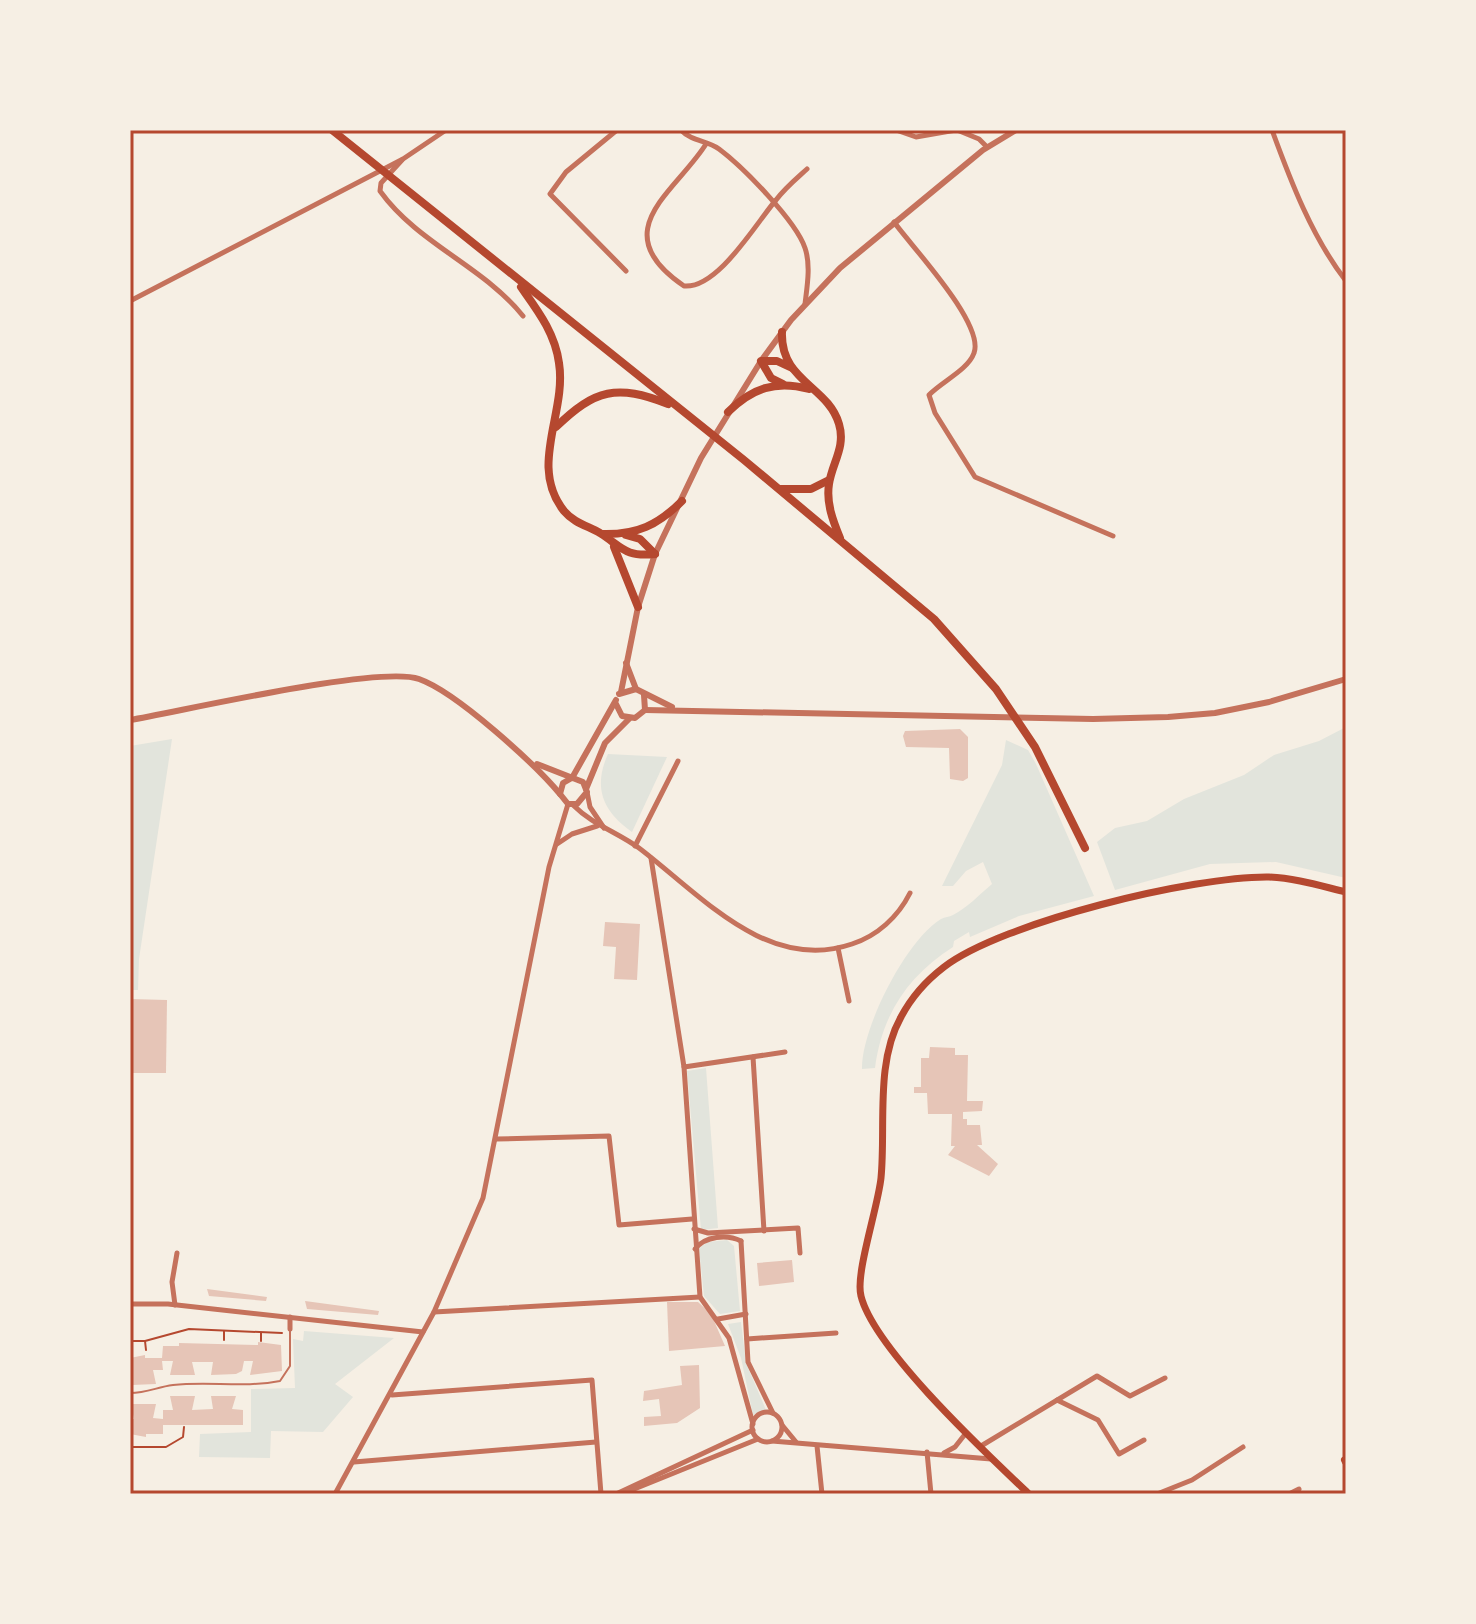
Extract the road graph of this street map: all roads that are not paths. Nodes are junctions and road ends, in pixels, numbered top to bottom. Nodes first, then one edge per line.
1 (332, 130) edge
2 (446, 130) edge
3 (617, 130) edge
4 (681, 130) edge
5 (896, 130) edge
6 (957, 130) edge
7 (1016, 130) edge
8 (1272, 130) edge
9 (706, 144) junction
10 (987, 147) junction
11 (403, 159) junction
12 (807, 169) dead end
13 (773, 202) junction
14 (894, 222) junction
15 (626, 271) dead end
16 (516, 280) junction
17 (1346, 281) edge
18 (130, 301) edge
19 (804, 305) junction
20 (523, 316) dead end
21 (782, 332) junction
22 (761, 361) junction
23 (792, 368) junction
24 (784, 385) junction
25 (810, 389) junction
26 (676, 408) junction
27 (728, 412) junction
28 (556, 427) junction
29 (829, 480) junction
30 (778, 488) junction
31 (682, 501) junction
32 (601, 534) junction
33 (624, 534) junction
34 (1113, 536) dead end
35 (841, 540) junction
36 (614, 546) junction
37 (655, 554) junction
38 (638, 607) junction
39 (626, 662) junction
40 (1346, 679) edge
41 (636, 689) junction
42 (621, 692) junction
43 (644, 695) junction
44 (616, 700) junction
45 (676, 708) junction
46 (645, 710) junction
47 (630, 719) junction
48 (130, 720) edge
49 (678, 761) dead end
50 (534, 763) junction
51 (571, 778) junction
52 (586, 791) junction
53 (560, 794) junction
54 (570, 804) junction
55 (597, 826) junction
56 (605, 829) junction
57 (556, 845) junction
58 (635, 846) junction
59 (1085, 848) dead end
60 (651, 858) junction
61 (1346, 892) edge
62 (910, 893) dead end
63 (838, 948) junction
64 (849, 1001) dead end
65 (785, 1052) dead end
66 (753, 1057) junction
67 (684, 1067) junction
68 (496, 1139) junction
69 (692, 1219) junction
70 (693, 1229) junction
71 (764, 1231) junction
72 (747, 1232) junction
73 (741, 1241) junction
74 (695, 1249) junction
75 (177, 1253) dead end
76 (800, 1253) dead end
77 (700, 1297) junction
78 (130, 1304) edge
79 (175, 1305) junction
80 (434, 1312) junction
81 (746, 1314) junction
82 (290, 1317) junction
83 (718, 1319) junction
84 (290, 1331) joint
85 (423, 1332) junction
86 (836, 1333) dead end
87 (747, 1339) junction
88 (1165, 1378) dead end
89 (130, 1393) edge
90 (391, 1395) junction
91 (1056, 1400) junction
92 (773, 1413) junction
93 (782, 1425) junction
94 (753, 1427) junction
95 (967, 1432) junction
96 (758, 1439) junction
97 (1144, 1440) dead end
98 (772, 1441) junction
99 (596, 1442) junction
100 (797, 1443) junction
101 (817, 1446) junction
102 (981, 1446) junction
103 (1243, 1447) dead end
104 (927, 1453) junction
105 (943, 1453) junction
106 (993, 1459) junction
107 (353, 1462) junction
108 (1299, 1489) dead end
109 (335, 1494) edge
110 (601, 1494) edge
111 (616, 1494) edge
112 (622, 1494) edge
113 (822, 1494) edge
114 (931, 1494) edge
115 (1029, 1494) edge
116 (1157, 1494) edge
117 (1289, 1494) edge

1 - 16 highway
2 - 11 street
3 - 15 street
4 - 9 street
5 - 6 street
6 - 10 street
7 - 10 street
8 - 17 street
9 - 13 street
9 - 13 street
10 - 14 street
11 - 18 street
11 - 20 street
12 - 13 street
13 - 19 street
14 - 19 street
14 - 34 street
16 - 26 highway
16 - 28 highway
19 - 21 street
21 - 22 street
21 - 23 highway
22 - 23 highway
22 - 24 highway
22 - 27 street
23 - 25 highway
24 - 25 highway
24 - 27 highway
25 - 29 highway
26 - 28 highway
26 - 30 highway
27 - 31 street
28 - 32 highway
29 - 30 highway
29 - 35 highway
30 - 35 highway
31 - 33 highway
31 - 37 street
32 - 33 highway
32 - 36 highway
33 - 37 highway
35 - 59 highway
36 - 37 highway
36 - 38 highway
37 - 38 street
38 - 39 street
39 - 41 street
39 - 42 street
40 - 45 street
41 - 42 street
41 - 43 street
42 - 44 street
43 - 45 street
43 - 46 street
44 - 47 street
44 - 51 street
45 - 46 street
46 - 47 street
47 - 52 street
48 - 50 street
49 - 58 street
50 - 51 street
50 - 53 street
51 - 52 street
51 - 53 street
52 - 54 street
52 - 56 street
53 - 54 street
54 - 55 street
54 - 57 street
55 - 56 street
55 - 57 street
56 - 58 street
57 - 68 street
58 - 60 street
60 - 63 street
60 - 67 street
61 - 95 main road
62 - 63 street
63 - 64 street
65 - 66 street
66 - 67 street
66 - 71 street
67 - 69 street
68 - 69 street
68 - 80 street
69 - 70 street
70 - 72 street
70 - 74 street
71 - 72 street
71 - 76 street
72 - 73 street
73 - 74 street
73 - 81 street
74 - 77 street
75 - 79 street
77 - 80 street
77 - 83 street
78 - 79 street
79 - 82 street
80 - 85 street
81 - 83 street
81 - 87 street
82 - 84 street
82 - 85 street
83 - 94 street
84 - 89 lane
85 - 90 street
86 - 87 street
87 - 92 street
88 - 91 street
90 - 99 street
90 - 107 street
91 - 97 street
91 - 102 street
92 - 93 street
92 - 94 street
93 - 98 street
93 - 100 street
94 - 96 street
94 - 111 street
95 - 102 main road
95 - 105 street
96 - 98 street
96 - 112 street
98 - 100 street
99 - 107 street
99 - 110 street
100 - 101 street
101 - 104 street
101 - 113 street
102 - 106 main road
103 - 116 street
104 - 105 street
104 - 114 street
105 - 106 street
106 - 115 main road
107 - 109 street
108 - 117 street

